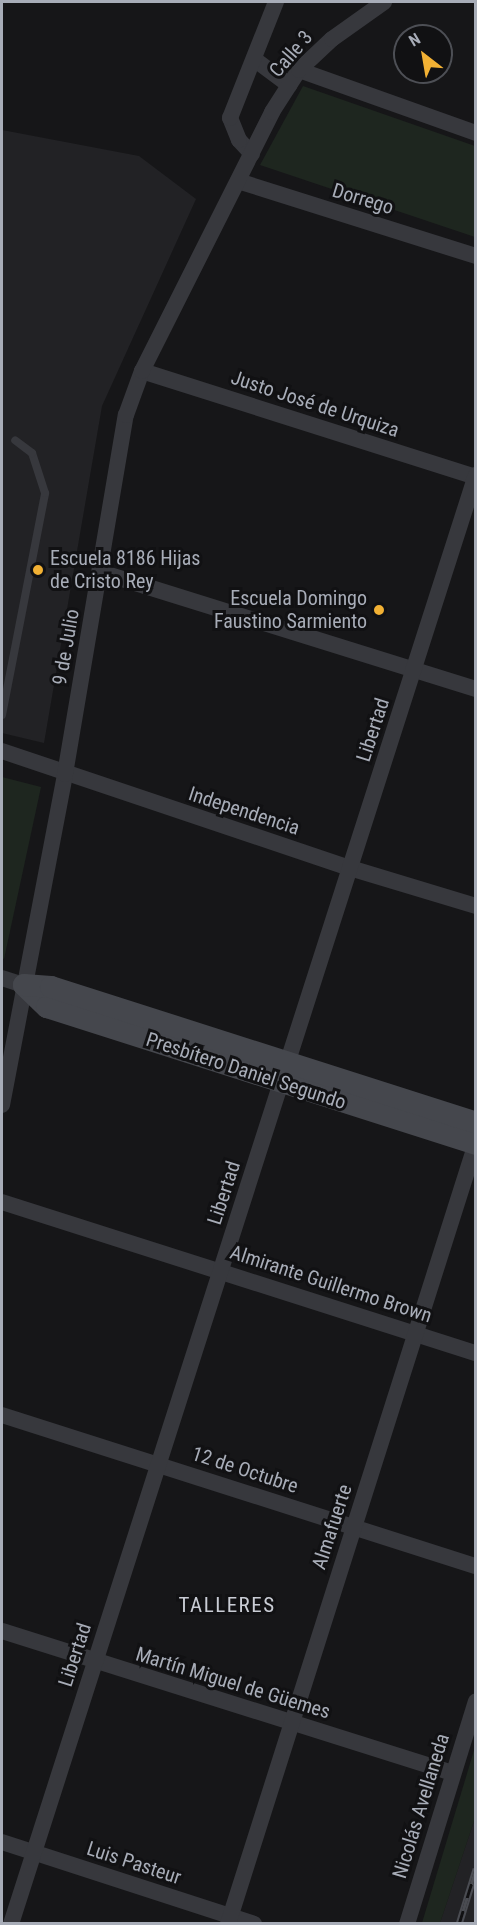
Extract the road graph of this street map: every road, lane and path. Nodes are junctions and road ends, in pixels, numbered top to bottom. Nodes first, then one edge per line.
1 (276, 2) edge
2 (384, 2) edge
3 (254, 59) junction
4 (299, 70) junction
5 (289, 85) junction
6 (476, 133) edge
7 (252, 154) junction
8 (238, 182) junction
9 (476, 256) edge
10 (142, 371) junction
11 (15, 440) dead end
12 (475, 476) edge
13 (100, 572) junction
14 (415, 670) junction
15 (476, 689) edge
16 (2, 715) edge
17 (2, 751) edge
18 (65, 774) junction
19 (351, 868) junction
20 (476, 906) edge
21 (2, 978) edge
22 (24, 985) junction
23 (286, 1073) junction
24 (2, 1105) edge
25 (476, 1123) edge
26 (475, 1144) edge
27 (2, 1202) edge
28 (221, 1272) junction
29 (416, 1334) junction
30 (476, 1353) edge
31 (2, 1415) edge
32 (160, 1465) junction
33 (353, 1526) junction
34 (476, 1566) edge
35 (2, 1631) edge
36 (95, 1661) junction
37 (476, 1701) edge
38 (293, 1724) junction
39 (453, 1773) junction
40 (2, 1842) edge
41 (34, 1853) junction
42 (230, 1920) edge
43 (11, 1923) edge
44 (254, 1923) edge
45 (406, 1923) edge

1 - 3 street
2 - 4 street, Calle 3
3 - 5 street
3 - 7 street
4 - 5 street, Calle 3
4 - 6 street
5 - 7 street, Calle 3
7 - 8 street, Calle 3
8 - 9 street, Dorrego
8 - 10 street, 9 de Julio
10 - 12 street, Justo José de Urquiza
10 - 13 street, 9 de Julio
11 - 16 lane
12 - 14 street, Libertad
13 - 14 street
13 - 18 street, 9 de Julio
14 - 15 street
14 - 19 street, Libertad
17 - 18 street, Independencia
18 - 19 street, Independencia
18 - 22 street, 9 de Julio
19 - 20 street, Independencia
19 - 23 street, Libertad
21 - 22 street, Presbítero Daniel Segundo
22 - 23 main road, Presbítero Daniel Segundo
22 - 24 street, 9 de Julio
23 - 25 main road, Presbítero Daniel Segundo
23 - 26 main road, Presbítero Daniel Segundo
23 - 28 street, Libertad
26 - 29 street, Almafuerte
27 - 28 street, Almirante Guillermo Brown
28 - 29 street, Almirante Guillermo Brown
28 - 32 street, Libertad
29 - 30 street, Almirante Guillermo Brown
29 - 33 street, Almafuerte
31 - 32 street, 12 de Octubre
32 - 33 street, 12 de Octubre
32 - 36 street, Libertad
33 - 34 street, 12 de Octubre
33 - 38 street, Almafuerte
35 - 36 street, Martín Miguel de Güemes
36 - 38 street, Martín Miguel de Güemes
36 - 41 street, Libertad
37 - 39 street, Nicolás Avellaneda
38 - 39 street, Martín Miguel de Güemes
38 - 42 street, Almafuerte
39 - 45 street, Nicolás Avellaneda
40 - 41 street, Luis Pasteur
41 - 42 street, Luis Pasteur
41 - 43 street, Libertad
42 - 44 street, Luis Pasteur

